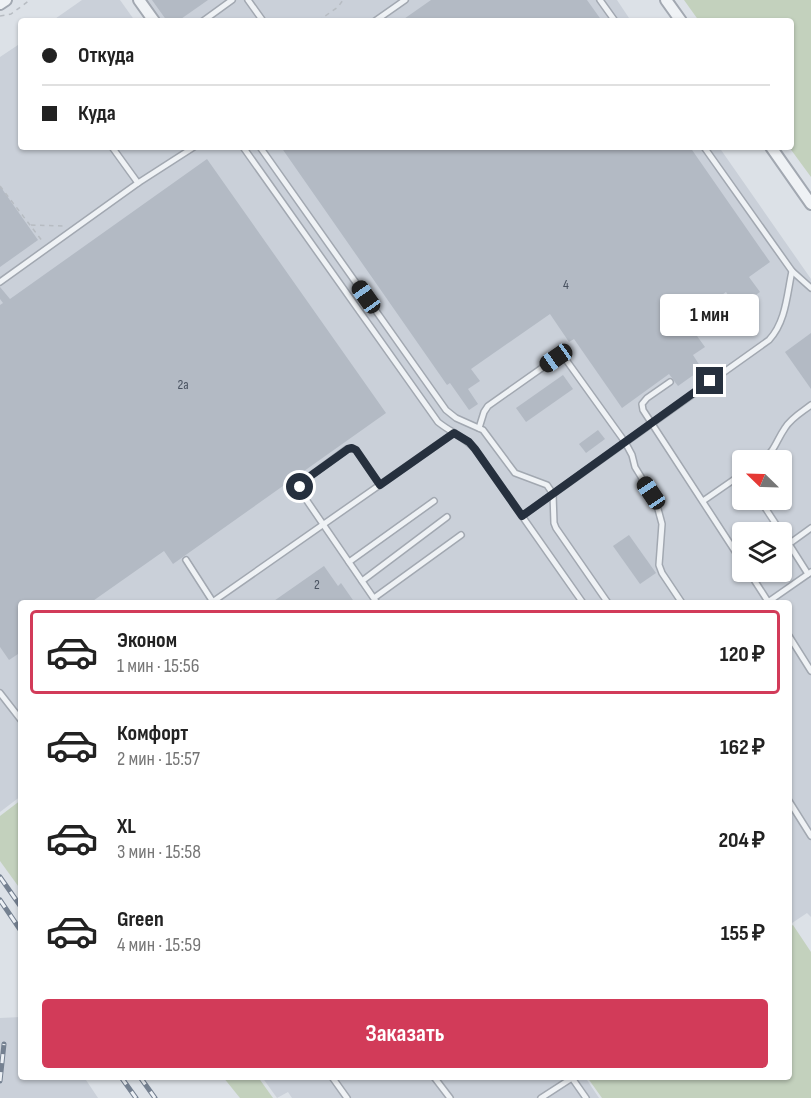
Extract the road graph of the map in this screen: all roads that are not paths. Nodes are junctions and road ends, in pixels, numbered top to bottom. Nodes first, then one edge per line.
1 (6, 0) edge
2 (139, 0) edge
3 (232, 0) edge
4 (248, 0) edge
5 (405, 0) edge
6 (600, 0) edge
7 (666, 0) edge
8 (0, 4) edge
9 (152, 18) edge
10 (207, 18) edge
11 (261, 18) edge
12 (379, 18) edge
13 (613, 18) edge
14 (679, 18) edge
15 (114, 150) edge
16 (189, 150) edge
17 (245, 150) edge
18 (262, 150) edge
19 (706, 150) edge
20 (773, 150) edge
21 (138, 183) junction
22 (811, 204) edge
23 (792, 271) junction
24 (0, 282) edge
25 (811, 288) edge
26 (670, 382) dead end
27 (811, 405) edge
28 (652, 423) junction
29 (479, 428) junction
30 (454, 433) junction
31 (625, 442) junction
32 (773, 450) edge
33 (732, 481) edge
34 (380, 485) junction
35 (553, 494) junction
36 (434, 501) dead end
37 (703, 501) junction
38 (522, 516) junction
39 (447, 517) dead end
40 (323, 525) junction
41 (811, 528) edge
42 (461, 535) dead end
43 (792, 542) edge
44 (732, 546) edge
45 (792, 548) edge
46 (186, 560) dead end
47 (349, 562) junction
48 (810, 573) edge
49 (362, 581) junction
50 (754, 582) edge
51 (221, 596) junction
52 (211, 600) edge
53 (215, 600) edge
54 (224, 600) edge
55 (374, 600) edge
56 (376, 600) edge
57 (581, 600) edge
58 (606, 600) edge
59 (680, 600) edge
60 (766, 600) edge
61 (772, 600) edge
62 (792, 641) edge
63 (811, 671) edge
64 (0, 693) edge
65 (18, 716) edge
66 (792, 806) edge
67 (811, 836) edge
68 (334, 1080) edge
69 (436, 1080) edge
70 (569, 1080) edge
71 (573, 1080) edge
72 (347, 1098) edge
73 (450, 1098) edge
74 (541, 1098) edge
75 (586, 1098) edge

1 - 8 street
2 - 9 street
3 - 10 lane
4 - 11 lane
5 - 12 lane
6 - 13 lane
7 - 14 street
15 - 21 lane
16 - 21 lane
17 - 30 lane
18 - 29 lane
19 - 23 lane
20 - 22 street
21 - 24 lane
23 - 25 lane
23 - 28 lane
26 - 28 lane
27 - 32 lane
28 - 31 lane
28 - 37 lane
29 - 31 lane
29 - 35 lane
30 - 34 lane
30 - 38 lane
31 - 35 lane
31 - 59 lane
33 - 37 lane
34 - 40 lane
34 - 40 lane
35 - 38 lane
35 - 58 lane
36 - 47 lane
37 - 44 lane
38 - 57 lane
39 - 49 lane
40 - 47 lane
40 - 51 lane
41 - 43 lane
42 - 56 lane
45 - 48 lane
46 - 52 lane
47 - 49 lane
48 - 61 lane
49 - 55 lane
50 - 60 lane
51 - 53 lane
51 - 54 lane
62 - 63 lane
64 - 65 lane
66 - 67 lane
68 - 72 lane
69 - 73 lane
70 - 74 lane
71 - 75 lane

